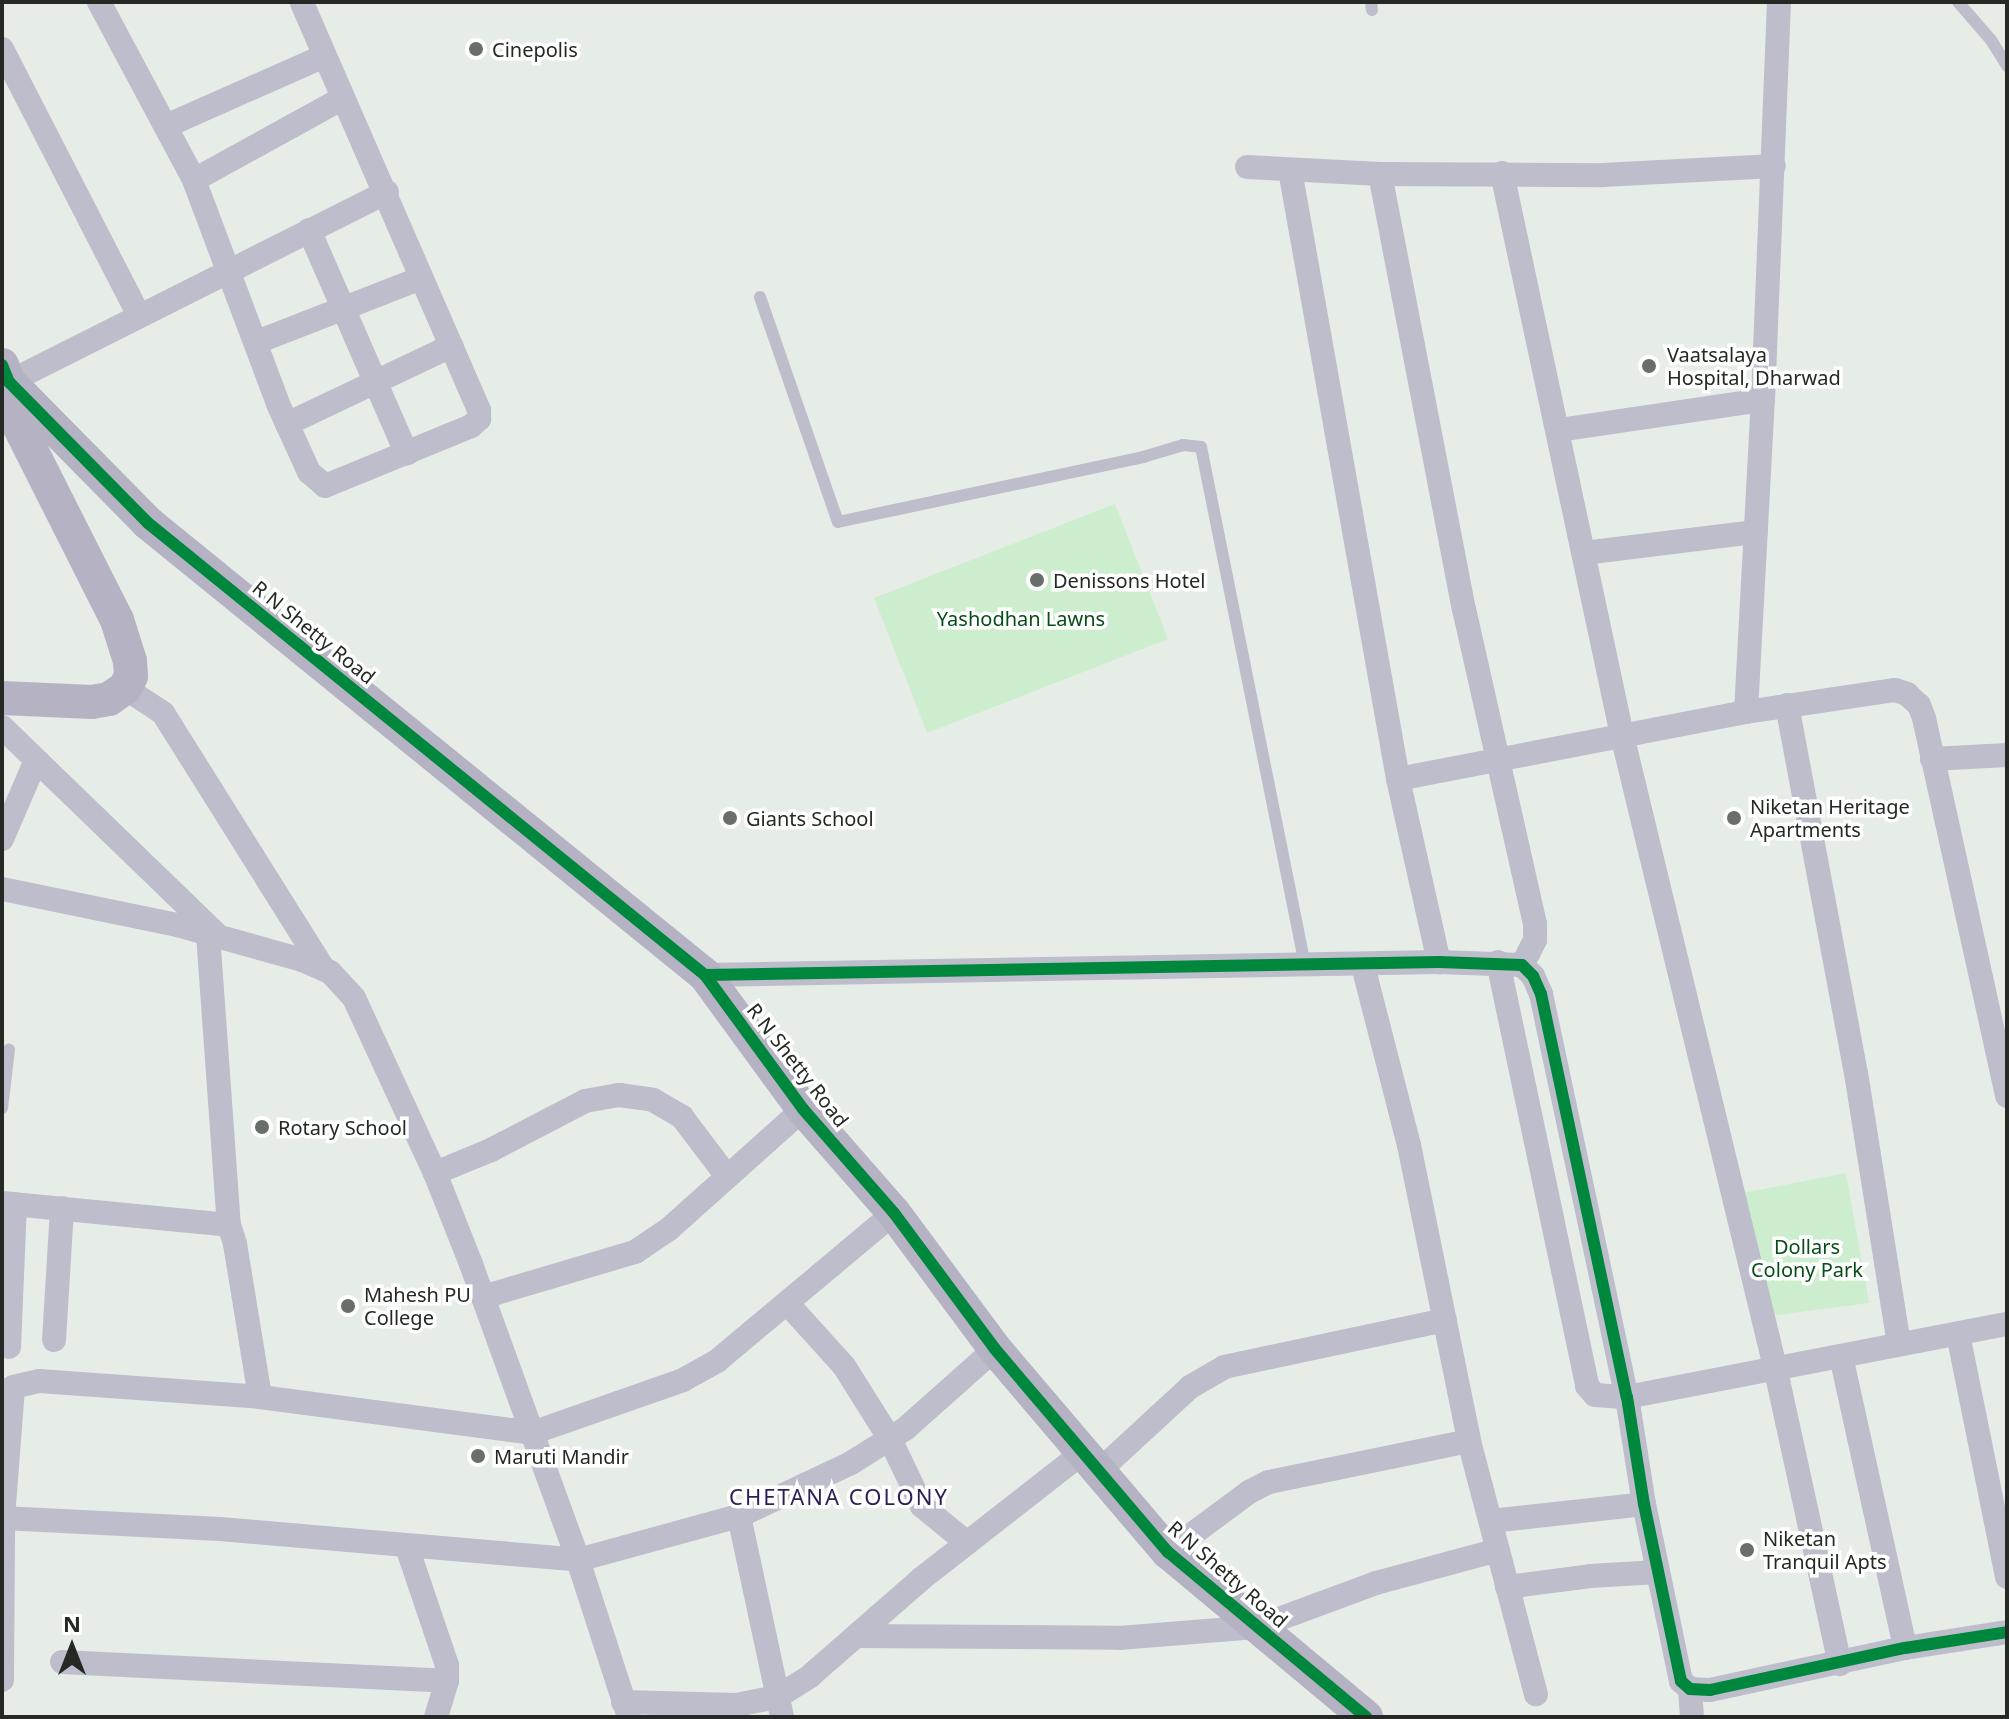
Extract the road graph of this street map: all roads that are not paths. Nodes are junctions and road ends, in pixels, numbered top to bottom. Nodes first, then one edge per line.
1 (99, 2) edge
2 (302, 2) edge
3 (1779, 2) edge
4 (1958, 2) edge
5 (2, 49) edge
6 (324, 56) junction
7 (2007, 66) edge
8 (343, 98) junction
9 (166, 126) junction
10 (1774, 166) junction
11 (1247, 167) dead end
12 (1290, 170) junction
13 (1502, 173) junction
14 (1380, 174) junction
15 (194, 180) junction
16 (387, 192) junction
17 (309, 230) junction
18 (227, 269) junction
19 (421, 278) junction
20 (760, 297) dead end
21 (344, 309) junction
22 (139, 316) junction
23 (257, 342) junction
24 (451, 346) junction
25 (6, 373) edge
26 (376, 382) junction
27 (1763, 400) junction
28 (287, 424) junction
29 (1559, 430) junction
30 (407, 454) junction
31 (1756, 532) junction
32 (1584, 553) junction
33 (125, 688) junction
34 (2, 698) edge
35 (1787, 705) junction
36 (1746, 712) junction
37 (2, 727) edge
38 (1622, 735) junction
39 (2007, 755) edge
40 (1932, 759) junction
41 (36, 760) junction
42 (1500, 761) junction
43 (1398, 779) junction
44 (2, 839) edge
45 (2, 889) edge
46 (213, 935) junction
47 (1439, 962) junction
48 (1510, 964) junction
49 (1305, 965) junction
50 (1363, 966) junction
51 (324, 970) junction
52 (705, 975) junction
53 (9, 1049) dead end
54 (2007, 1096) edge
55 (2, 1108) edge
56 (803, 1109) junction
57 (435, 1173) junction
58 (726, 1175) junction
59 (8, 1204) edge
60 (62, 1208) junction
61 (894, 1213) junction
62 (229, 1225) junction
63 (483, 1297) junction
64 (787, 1303) junction
65 (1445, 1320) junction
66 (2007, 1324) edge
67 (1958, 1334) junction
68 (54, 1340) dead end
69 (1899, 1344) junction
70 (9, 1347) dead end
71 (995, 1349) junction
72 (1841, 1356) junction
73 (1776, 1371) junction
74 (260, 1397) junction
75 (1627, 1397) junction
76 (532, 1433) junction
77 (890, 1439) junction
78 (1469, 1441) junction
79 (1090, 1463) junction
80 (4, 1475) edge
81 (1644, 1504) junction
82 (739, 1516) junction
83 (3, 1518) edge
84 (1491, 1521) junction
85 (967, 1543) junction
86 (407, 1547) junction
87 (1498, 1550) junction
88 (1168, 1552) junction
89 (578, 1560) junction
90 (1658, 1572) junction
91 (2007, 1577) edge
92 (1507, 1587) junction
93 (1257, 1627) junction
94 (2007, 1632) edge
95 (857, 1636) junction
96 (1905, 1648) junction
97 (62, 1662) dead end
98 (1840, 1664) junction
99 (2, 1680) edge
100 (447, 1681) junction
101 (1690, 1689) junction
102 (1536, 1694) dead end
103 (780, 1707) edge
104 (626, 1710) edge
105 (436, 1717) edge
106 (1366, 1717) edge
107 (1692, 1717) edge

1 - 9 street
2 - 6 street
3 - 10 street
4 - 7 lane
5 - 22 street
6 - 8 street
6 - 9 street
8 - 15 street
8 - 16 street
9 - 15 street
10 - 13 street
10 - 27 street
11 - 12 street
12 - 14 street
12 - 43 street
13 - 14 street
13 - 29 street
14 - 42 street
15 - 18 street
16 - 17 street
16 - 19 street
17 - 18 street
17 - 21 street
18 - 22 street
18 - 23 street
19 - 21 street
19 - 24 street
20 - 49 lane
21 - 23 street
21 - 26 street
22 - 25 street
23 - 28 street
24 - 26 street
24 - 30 street
25 - 33 street
25 - 52 street, R N Shetty Road
26 - 28 street
26 - 30 street
27 - 29 street
27 - 31 street
28 - 30 street
29 - 32 street
31 - 32 street
31 - 36 street
32 - 38 street
33 - 34 street
33 - 51 street
35 - 36 street
35 - 40 street
35 - 69 street
36 - 38 street
37 - 41 street
38 - 42 street
38 - 73 street
39 - 40 street
40 - 54 street
41 - 44 street
41 - 46 street
42 - 43 street
42 - 48 street
43 - 47 street
45 - 46 street
46 - 51 street
46 - 62 street
47 - 48 street
47 - 50 street
48 - 75 street
48 - 75 street
49 - 50 street
49 - 52 street
50 - 65 street
51 - 57 street
52 - 56 street, R N Shetty Road
53 - 55 lane
56 - 58 street
56 - 61 street, R N Shetty Road
57 - 58 street
57 - 63 street
58 - 63 street
59 - 60 street
59 - 70 street
60 - 62 street
60 - 68 street
61 - 64 street
61 - 71 street, R N Shetty Road
62 - 74 street
63 - 76 street
64 - 76 street
64 - 77 street
65 - 78 street
65 - 79 street
66 - 67 street
67 - 69 street
67 - 91 street
69 - 72 street
71 - 77 street
71 - 79 street, R N Shetty Road
72 - 73 street
72 - 96 street
73 - 75 street
73 - 98 street
74 - 76 street
74 - 80 street
75 - 81 street
76 - 89 street
77 - 82 street
77 - 85 street
78 - 84 street
78 - 88 street
79 - 85 street
79 - 88 street, R N Shetty Road
80 - 83 street
81 - 84 street
81 - 90 street
82 - 89 street
82 - 103 street
83 - 86 street
83 - 99 street
84 - 87 street
85 - 95 street
86 - 89 street
86 - 100 street
87 - 92 street
87 - 93 street
88 - 93 street, R N Shetty Road
89 - 104 street
90 - 92 street
90 - 101 street
92 - 102 street
93 - 95 street
93 - 106 street, R N Shetty Road
94 - 96 street
95 - 103 street
96 - 98 street
97 - 100 street
98 - 101 street
100 - 105 street
101 - 107 street
103 - 104 street

